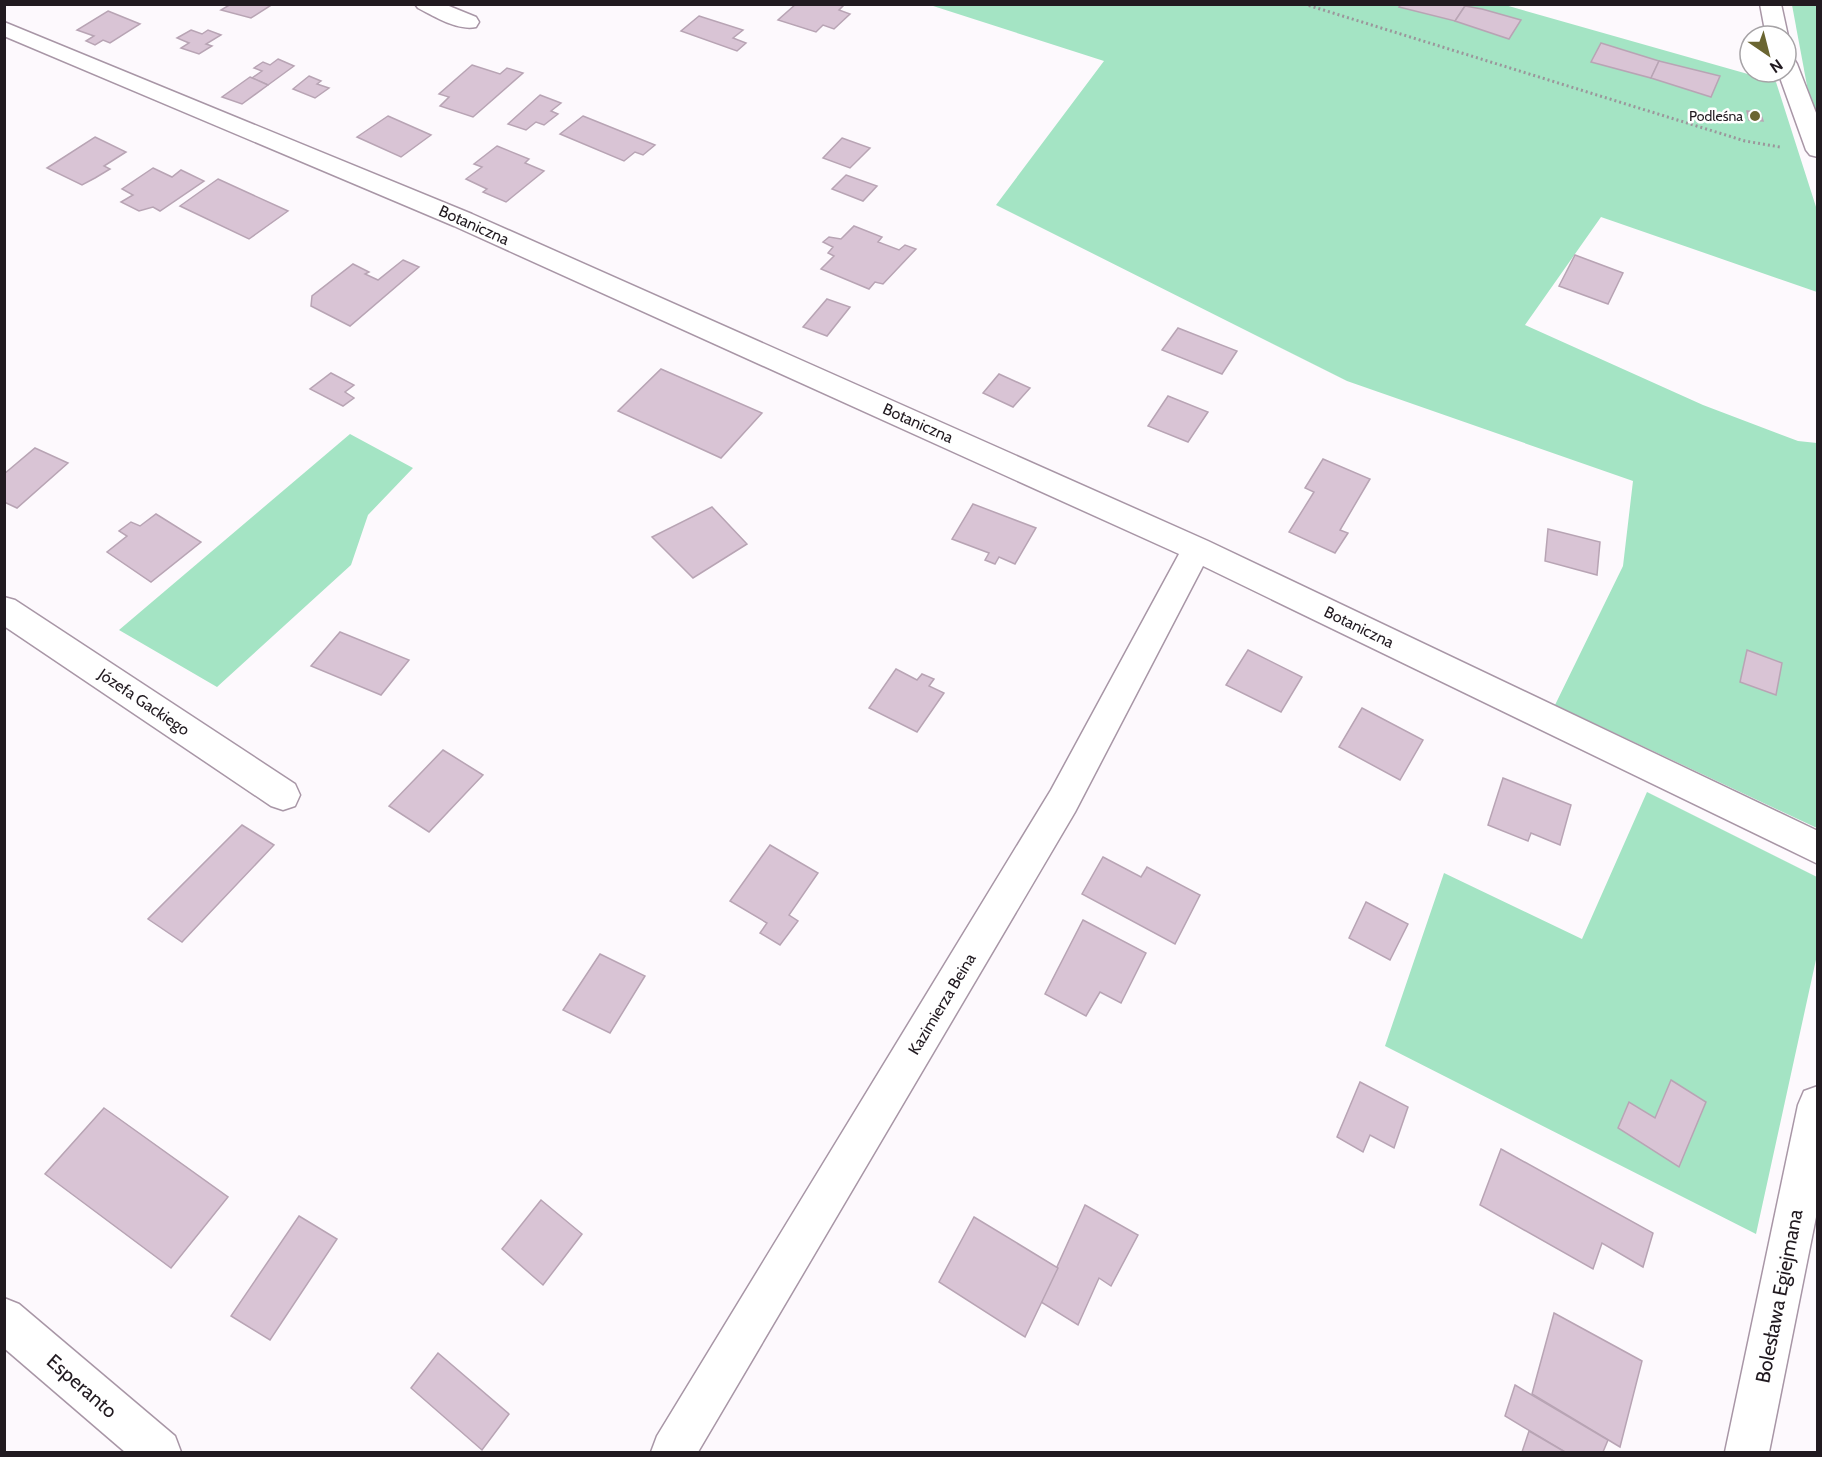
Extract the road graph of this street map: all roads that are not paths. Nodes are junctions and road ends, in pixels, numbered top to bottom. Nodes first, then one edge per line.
1 (425, 4) edge
2 (1770, 4) edge
3 (468, 22) dead end
4 (1774, 24) edge
5 (4, 28) edge
6 (1793, 84) edge
7 (1818, 150) edge
8 (1197, 549) junction
9 (4, 609) edge
10 (283, 795) dead end
11 (1818, 848) edge
12 (1818, 1105) edge
13 (4, 1319) edge
14 (159, 1452) edge
15 (672, 1452) edge
16 (1747, 1452) edge

1 - 3 street
2 - 4 street
5 - 8 street, Botaniczna
6 - 7 street
8 - 11 street, Botaniczna
8 - 15 street, Kazimierza Beina
9 - 10 street, Józefa Gackiego
12 - 16 street, Bolesława Egiejmana
13 - 14 street, Esperanto

